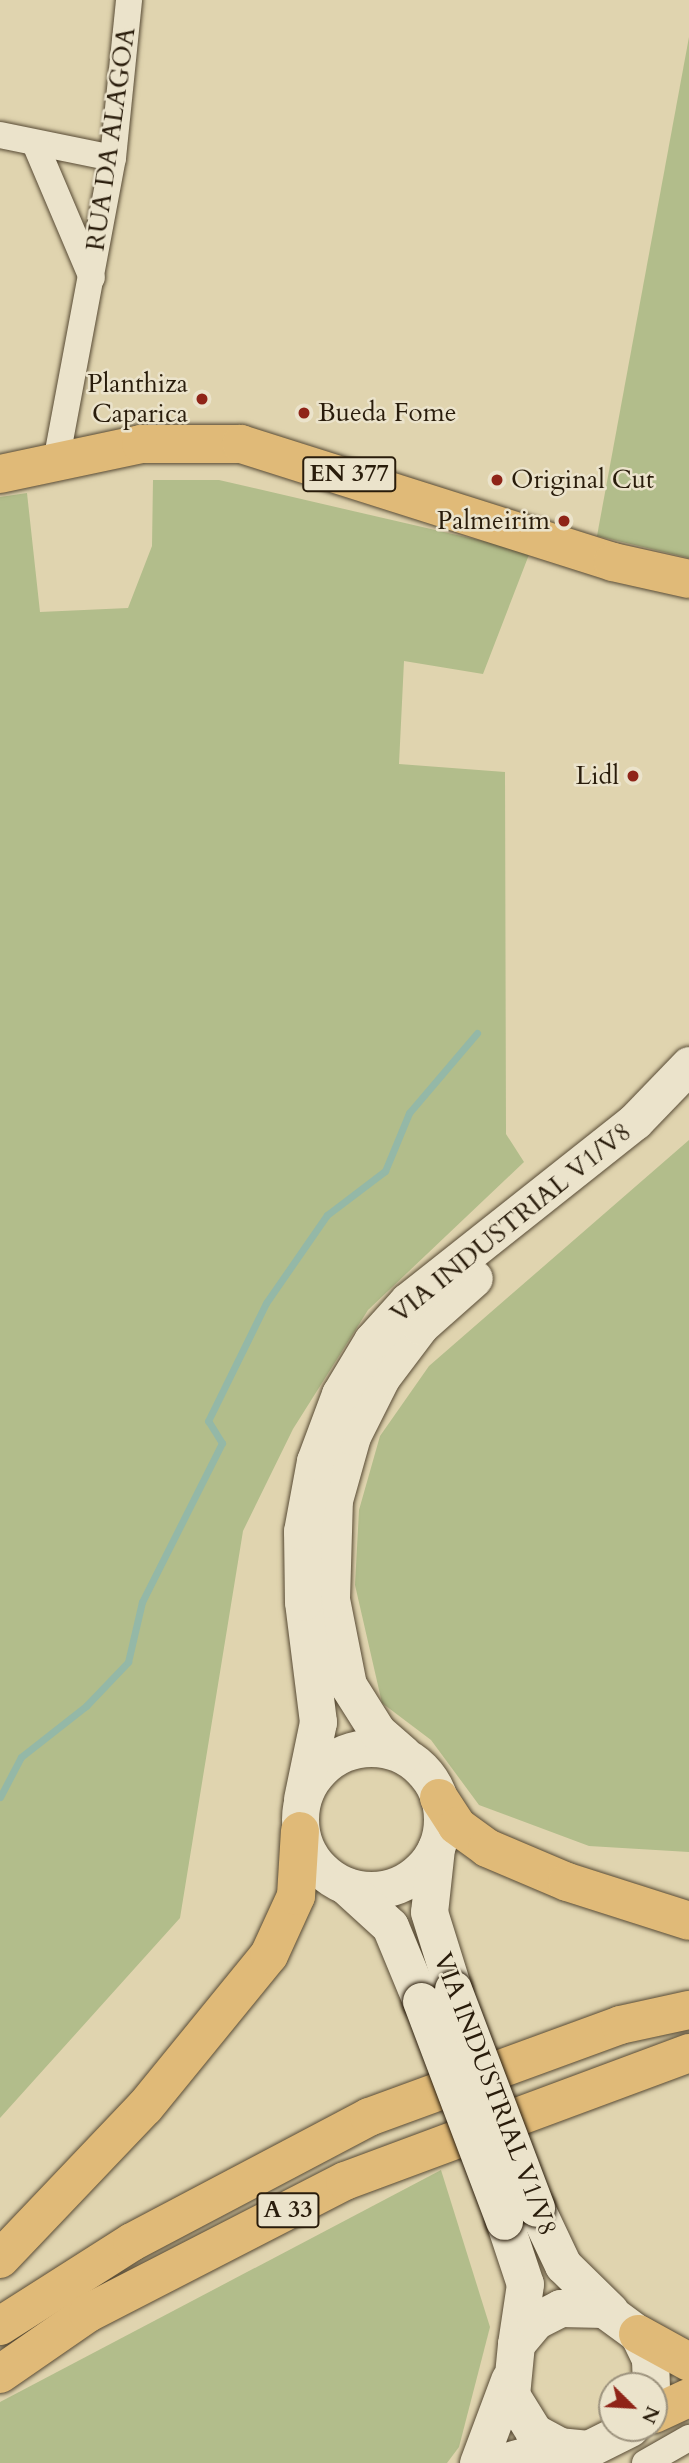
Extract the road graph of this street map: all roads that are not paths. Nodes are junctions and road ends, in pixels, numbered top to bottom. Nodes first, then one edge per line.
1 (129, 0) edge
2 (0, 135) edge
3 (36, 146) junction
4 (113, 158) junction
5 (92, 278) junction
6 (55, 463) junction
7 (0, 474) edge
8 (689, 579) edge
9 (689, 1065) edge
10 (689, 1102) edge
11 (403, 1754) junction
12 (439, 1798) junction
13 (301, 1815) junction
14 (436, 1848) junction
15 (346, 1886) junction
16 (689, 1921) edge
17 (437, 1995) junction
18 (689, 2010) edge
19 (689, 2053) edge
20 (689, 2066) edge
21 (595, 2083) junction
22 (520, 2215) junction
23 (0, 2259) edge
24 (627, 2325) junction
25 (0, 2326) edge
26 (516, 2344) junction
27 (689, 2362) edge
28 (651, 2372) edge
29 (0, 2374) edge
30 (509, 2380) junction
31 (689, 2398) edge
32 (668, 2412) edge
33 (668, 2436) edge
34 (689, 2438) edge
35 (610, 2442) edge
36 (560, 2446) junction
37 (478, 2463) edge
38 (499, 2463) edge

1 - 4 street, RUA DA ALAGOA
2 - 3 street
3 - 4 street
3 - 5 street, RUA DA ALAGOA
4 - 5 street, RUA DA ALAGOA
5 - 6 street, RUA DA ALAGOA
6 - 7 main road, EN 377
6 - 8 main road, EN 377
9 - 13 main road, VIA INDUSTRIAL V1/V8
10 - 11 main road, VIA INDUSTRIAL V1/V8
11 - 12 main road
11 - 13 main road
12 - 14 main road
12 - 16 main road
13 - 15 main road
13 - 23 main road
14 - 15 main road
14 - 17 main road, VIA INDUSTRIAL V1/V8
15 - 17 main road, VIA INDUSTRIAL V1/V8
17 - 22 main road, VIA INDUSTRIAL V1/V8, bridge
18 - 25 main road, A 33
19 - 21 main road, A 33
20 - 21 main road
21 - 29 main road, A 33
22 - 24 main road, VIA INDUSTRIAL V1/V8
22 - 26 main road, VIA INDUSTRIAL V1/V8
24 - 26 main road
24 - 27 main road
24 - 28 main road
26 - 30 main road, VIA INDUSTRIAL V1/V8
30 - 36 main road
30 - 37 main road
31 - 32 main road
33 - 34 street
35 - 36 main road
36 - 38 main road

